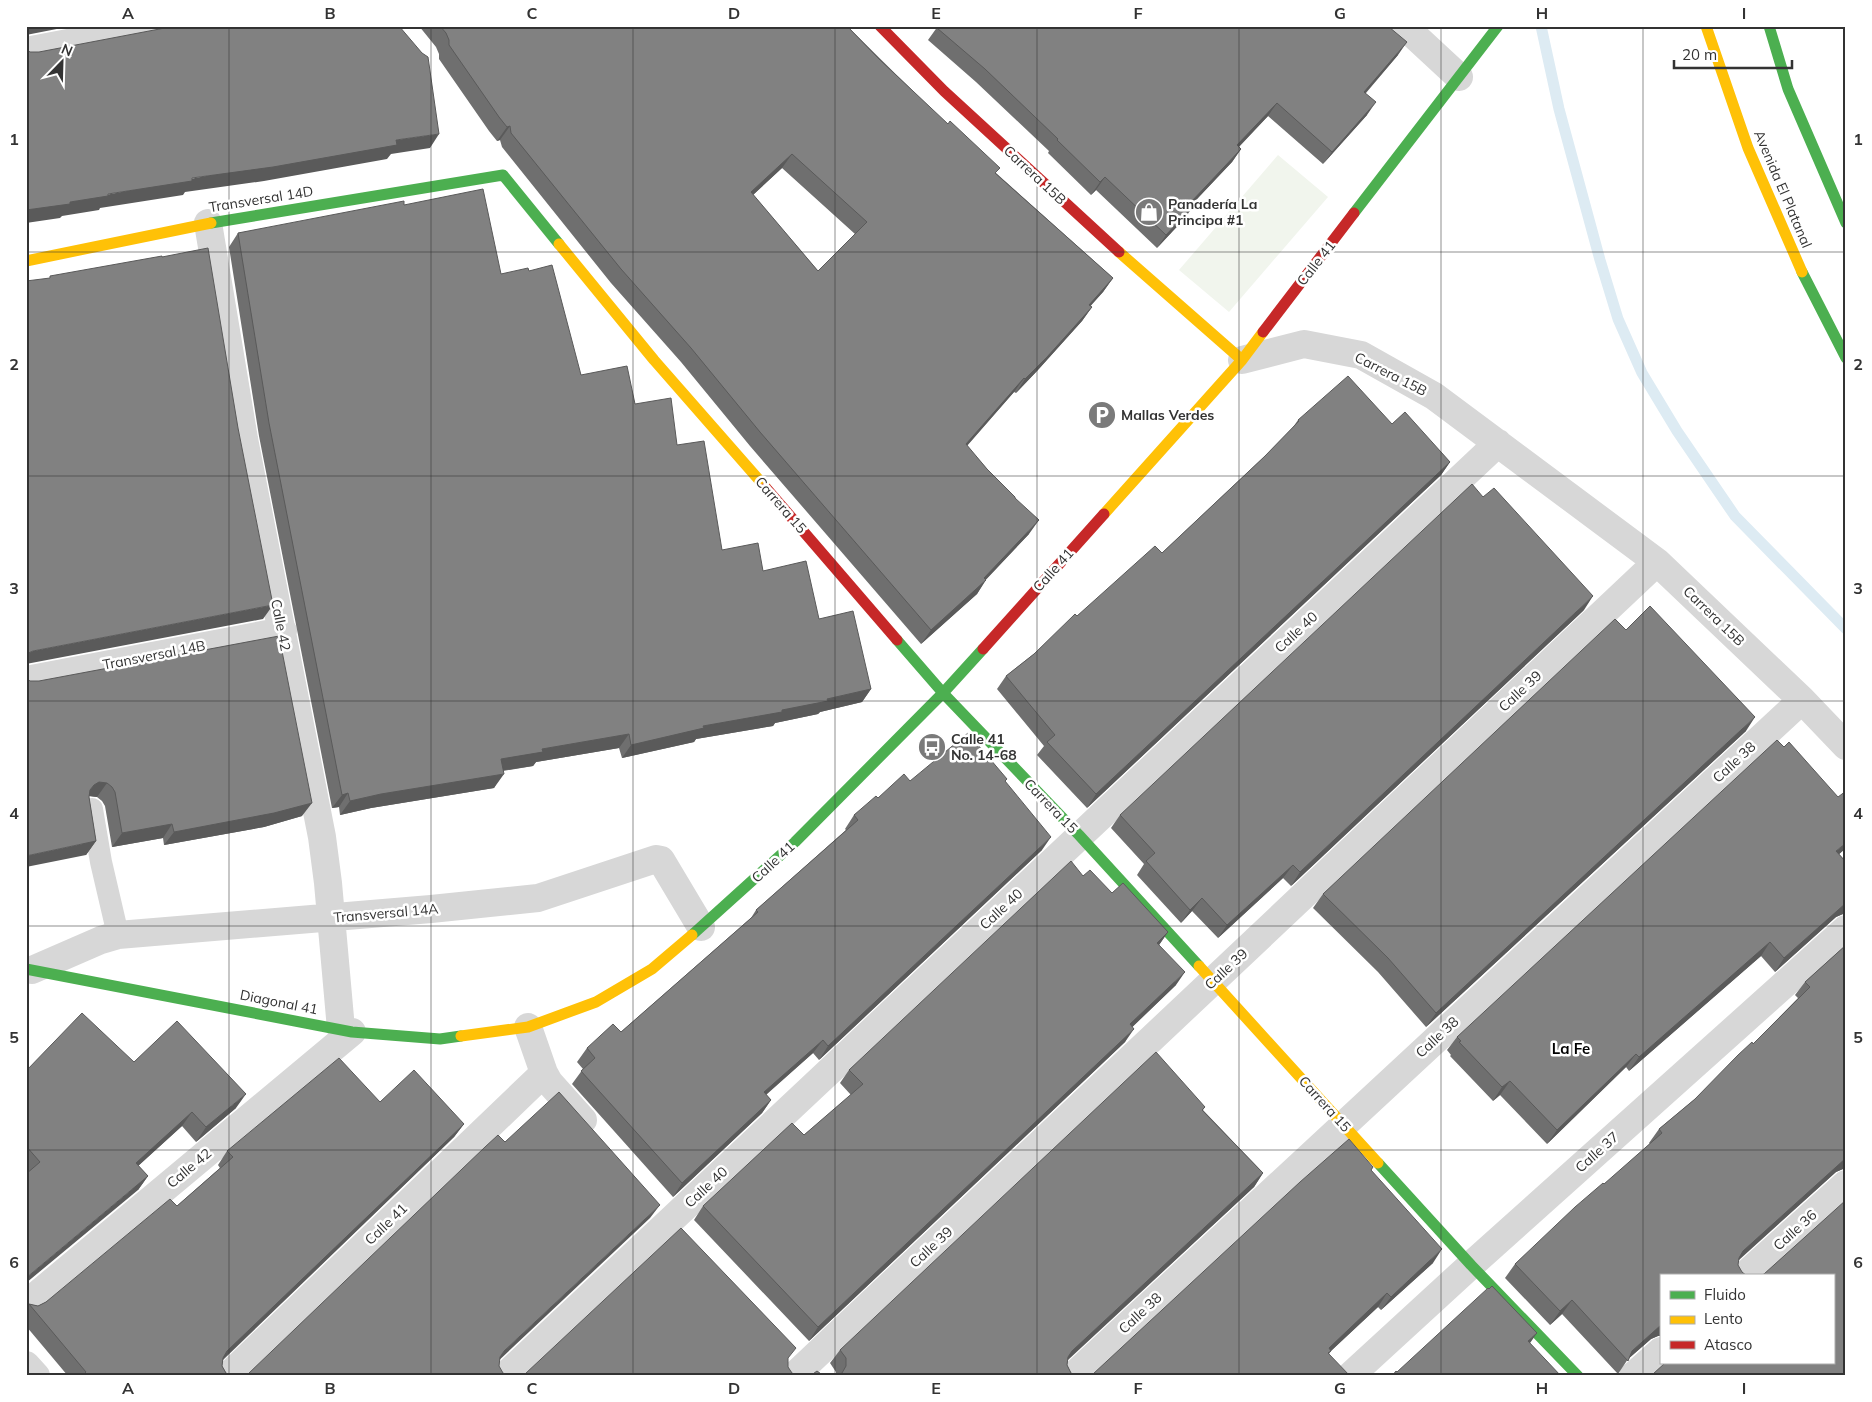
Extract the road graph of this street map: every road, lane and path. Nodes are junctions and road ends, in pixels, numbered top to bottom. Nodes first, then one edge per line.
1 (157, 26) edge
2 (880, 26) edge
3 (1404, 26) edge
4 (1498, 26) edge
5 (1706, 26) edge
6 (1769, 26) edge
7 (26, 51) edge
8 (1459, 78) junction
9 (503, 175) joint
10 (208, 223) junction
11 (1846, 223) edge
12 (26, 261) edge
13 (1846, 358) edge
14 (1242, 360) junction
15 (1498, 443) junction
16 (1657, 562) junction
17 (283, 631) junction
18 (26, 680) edge
19 (943, 694) junction
20 (1802, 700) junction
21 (1846, 746) edge
22 (92, 808) edge
23 (1079, 835) junction
24 (331, 918) junction
25 (701, 928) junction
26 (1846, 929) edge
27 (118, 935) junction
28 (29, 970) edge
29 (1213, 982) junction
30 (528, 1027) junction
31 (346, 1031) junction
32 (544, 1073) junction
33 (1343, 1124) junction
34 (601, 1140) edge
35 (1846, 1184) edge
36 (653, 1197) edge
37 (679, 1226) junction
38 (1471, 1265) junction
39 (1746, 1274) edge
40 (26, 1304) edge
41 (788, 1342) edge
42 (1660, 1352) edge
43 (26, 1364) edge
44 (808, 1372) edge
45 (36, 1376) edge
46 (228, 1376) edge
47 (505, 1376) edge
48 (1073, 1376) edge
49 (1350, 1376) edge
50 (1578, 1376) edge
51 (1633, 1376) edge

1 - 7 street
2 - 14 street, Carrera 15B
3 - 8 street
4 - 8 street, Calle 41
5 - 13 street, Avenida El Platanal
6 - 11 street
8 - 14 street, Calle 41
9 - 10 street, Transversal 14D
9 - 19 street, Carrera 15
10 - 12 street, Transversal 14D
10 - 17 street, Calle 42
14 - 15 street, Carrera 15B
14 - 19 street, Calle 41
15 - 16 street, Carrera 15B
15 - 23 street, Calle 40
16 - 20 street, Carrera 15B
16 - 29 street, Calle 39
17 - 18 street, Transversal 14B
17 - 24 street, Calle 42
19 - 23 street, Carrera 15
19 - 25 street, Calle 41
20 - 21 street, Carrera 15B
20 - 33 street, Calle 38
22 - 27 lane
23 - 29 street, Carrera 15
23 - 37 street, Calle 40
24 - 25 street, Transversal 14A
24 - 27 street, Transversal 14A
24 - 31 street, Calle 42
25 - 30 street, Calle 41
26 - 38 street, Calle 37
27 - 28 street, Transversal 14A
28 - 31 street, Diagonal 41
29 - 33 street, Carrera 15
29 - 44 street, Calle 39
30 - 31 street, Diagonal 41
30 - 32 street
31 - 40 street, Calle 42
32 - 34 street
32 - 46 street, Calle 41
33 - 38 street, Carrera 15
33 - 48 street, Calle 38
35 - 39 street, Calle 36
36 - 37 street
37 - 47 street, Calle 40
38 - 49 street, Calle 37
38 - 50 street, Carrera 15
41 - 44 street
42 - 51 street
43 - 45 street

